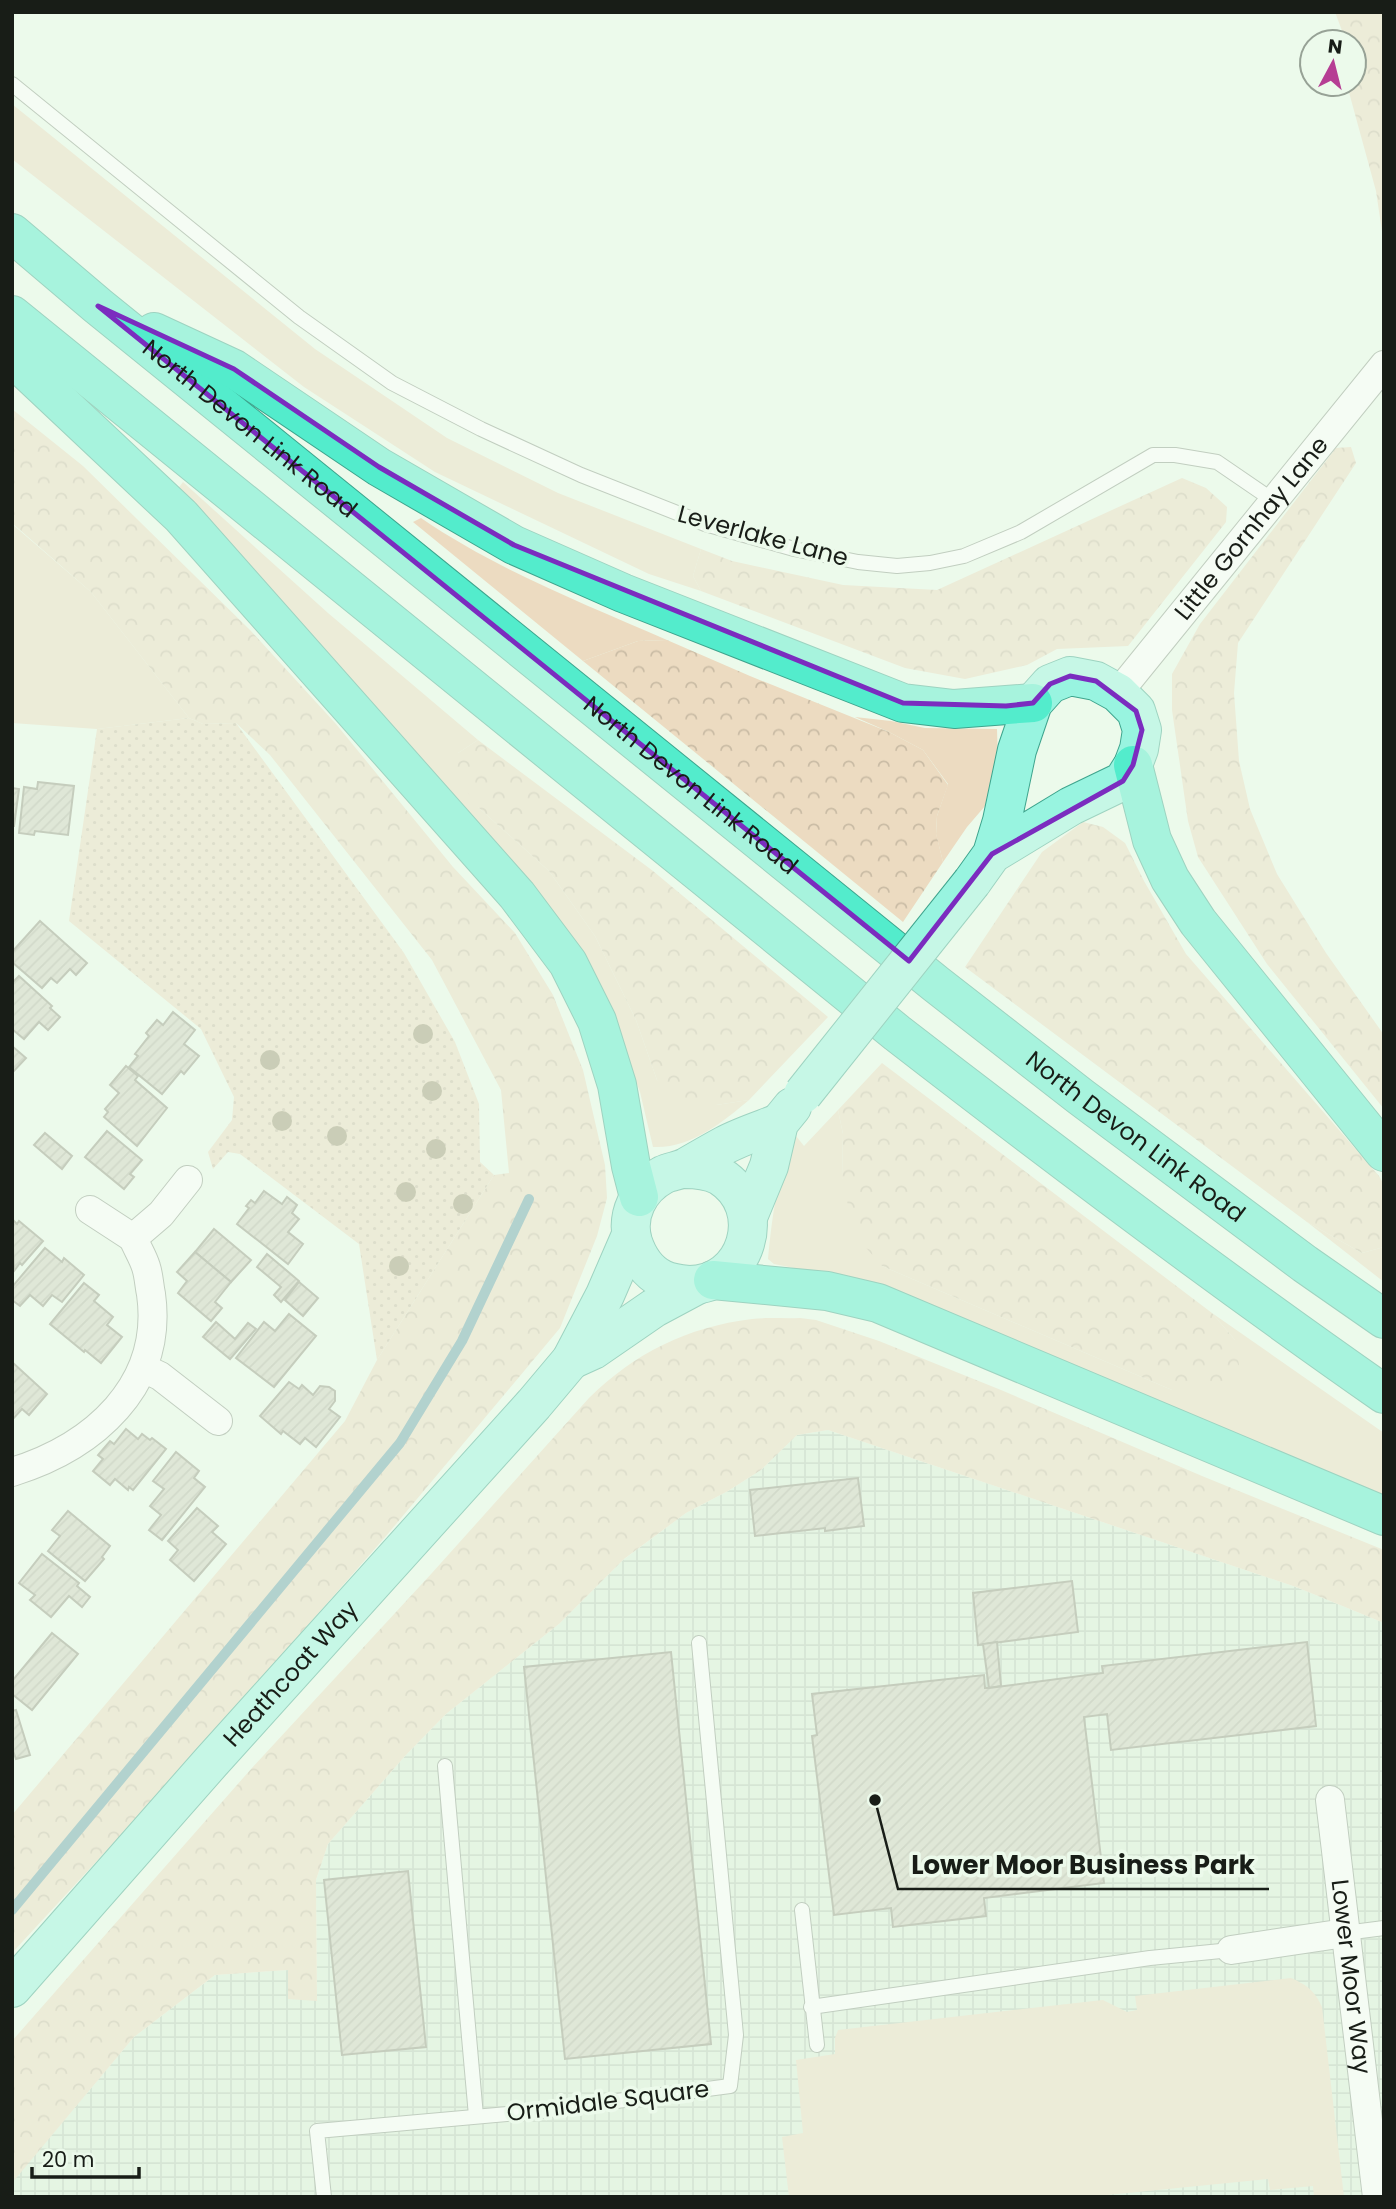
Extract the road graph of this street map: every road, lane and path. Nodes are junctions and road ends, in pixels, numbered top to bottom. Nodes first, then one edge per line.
1 (12, 84) edge
2 (12, 233) edge
3 (98, 306) junction
4 (12, 315) edge
5 (12, 357) edge
6 (1384, 365) edge
7 (1274, 501) junction
8 (1118, 692) junction
9 (1033, 703) junction
10 (1133, 765) junction
11 (982, 868) junction
12 (779, 1123) junction
13 (1384, 1152) edge
14 (684, 1168) junction
15 (188, 1180) dead end
16 (639, 1197) junction
17 (90, 1210) dead end
18 (748, 1217) junction
19 (631, 1235) junction
20 (133, 1238) junction
21 (705, 1283) junction
22 (1384, 1320) edge
23 (571, 1360) junction
24 (143, 1368) junction
25 (1384, 1394) edge
26 (218, 1421) dead end
27 (12, 1472) edge
28 (1384, 1516) edge
29 (699, 1643) dead end
30 (445, 1766) dead end
31 (1330, 1800) dead end
32 (802, 1910) dead end
33 (1384, 1928) edge
34 (1345, 1933) junction
35 (1231, 1950) joint
36 (12, 1988) edge
37 (811, 2007) junction
38 (817, 2045) dead end
39 (476, 2116) junction
40 (1379, 2191) edge
41 (324, 2197) edge

1 - 7 lane, Leverlake Lane
2 - 3 highway, North Devon Link Road
3 - 9 highway
3 - 22 highway, North Devon Link Road
4 - 25 highway
5 - 16 highway
6 - 7 street, Little Gornhay Lane
7 - 8 street, Little Gornhay Lane
8 - 9 main road
8 - 10 main road
9 - 11 main road
10 - 11 main road
10 - 13 highway
11 - 12 main road, bridge
12 - 14 main road
12 - 18 main road
14 - 16 main road
14 - 18 main road
15 - 20 street
16 - 19 main road
17 - 20 street
18 - 21 main road
19 - 21 main road
19 - 23 main road, Heathcoat Way
20 - 24 street
21 - 23 main road, Heathcoat Way
21 - 28 highway
23 - 36 main road, Heathcoat Way
24 - 26 street
24 - 27 street
29 - 39 lane, Ormidale Square
30 - 39 lane
31 - 34 street, Lower Moor Way
32 - 37 lane
33 - 34 lane
34 - 35 street
34 - 40 street, Lower Moor Way
35 - 37 lane
37 - 38 lane
39 - 41 lane, Ormidale Square

